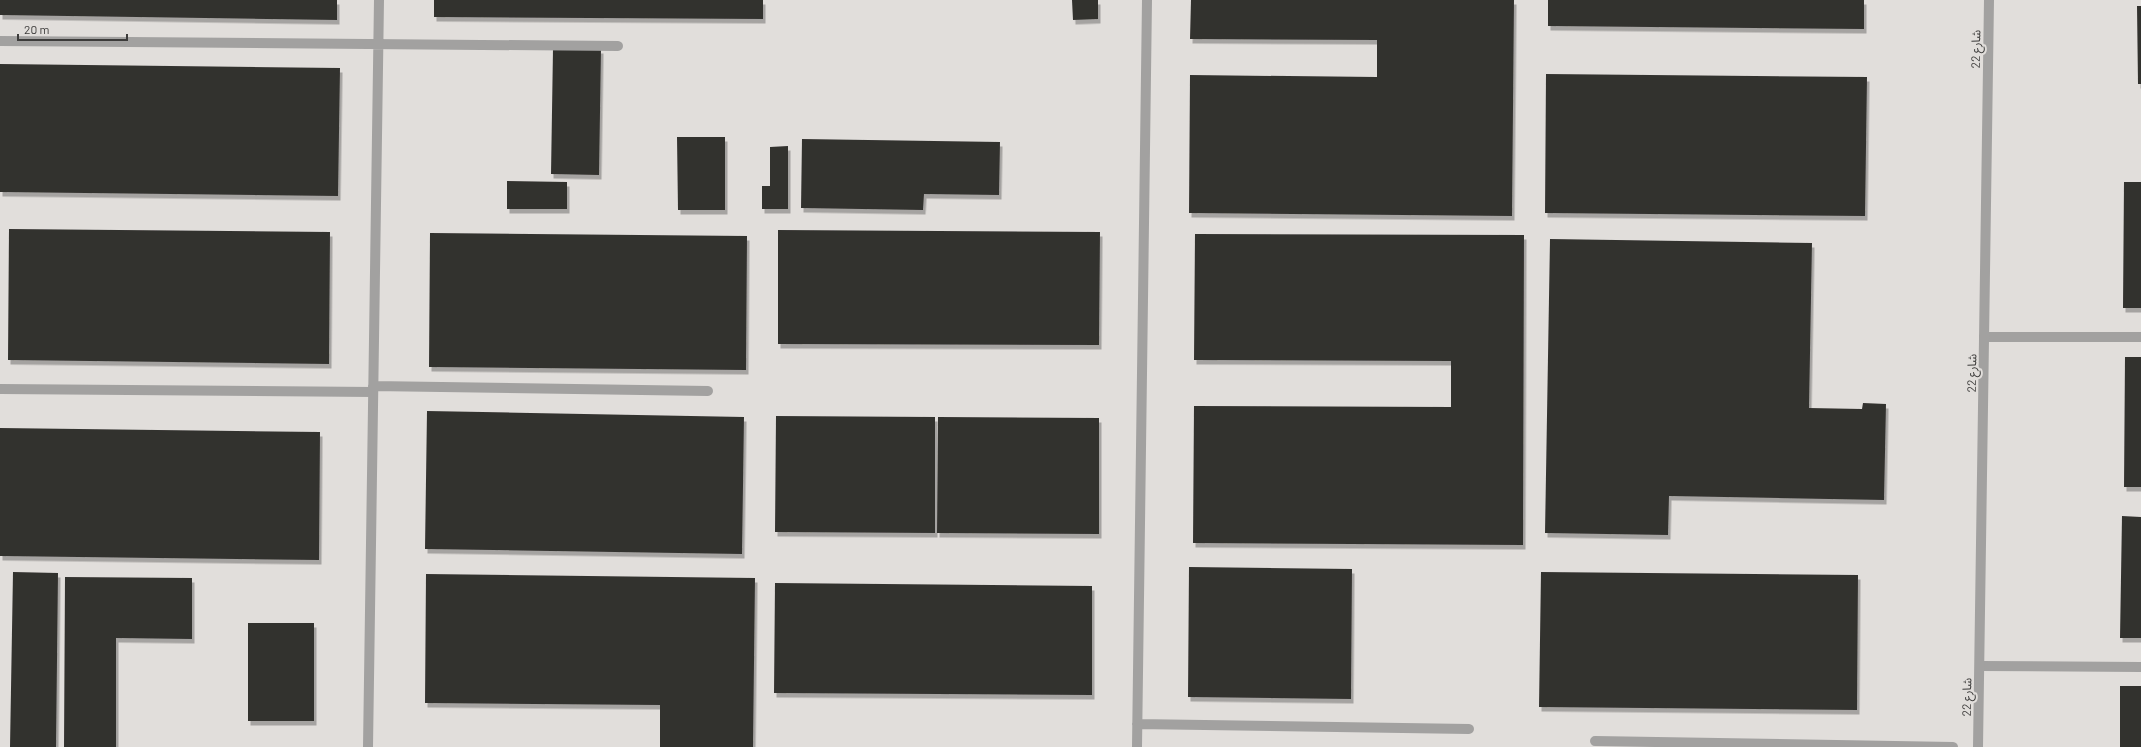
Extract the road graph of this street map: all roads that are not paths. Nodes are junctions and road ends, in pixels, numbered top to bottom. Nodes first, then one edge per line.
1 (379, 0) edge
2 (1147, 0) edge
3 (1989, 0) edge
4 (0, 42) edge
5 (378, 44) junction
6 (618, 46) dead end
7 (1984, 337) junction
8 (2141, 337) edge
9 (0, 389) edge
10 (373, 389) junction
11 (708, 391) dead end
12 (1980, 666) junction
13 (2141, 667) edge
14 (1137, 724) junction
15 (1469, 729) dead end
16 (1595, 741) dead end
17 (368, 747) edge
18 (1137, 747) edge
19 (1953, 747) edge
20 (1978, 747) edge

1 - 5 street
2 - 14 street
3 - 7 street, شارع 22
4 - 5 street
5 - 6 street
5 - 10 street
7 - 8 street
7 - 12 street, شارع 22
9 - 10 street
10 - 11 street
10 - 17 street
12 - 13 street
12 - 20 street, شارع 22
14 - 15 street
14 - 18 street
16 - 19 street

